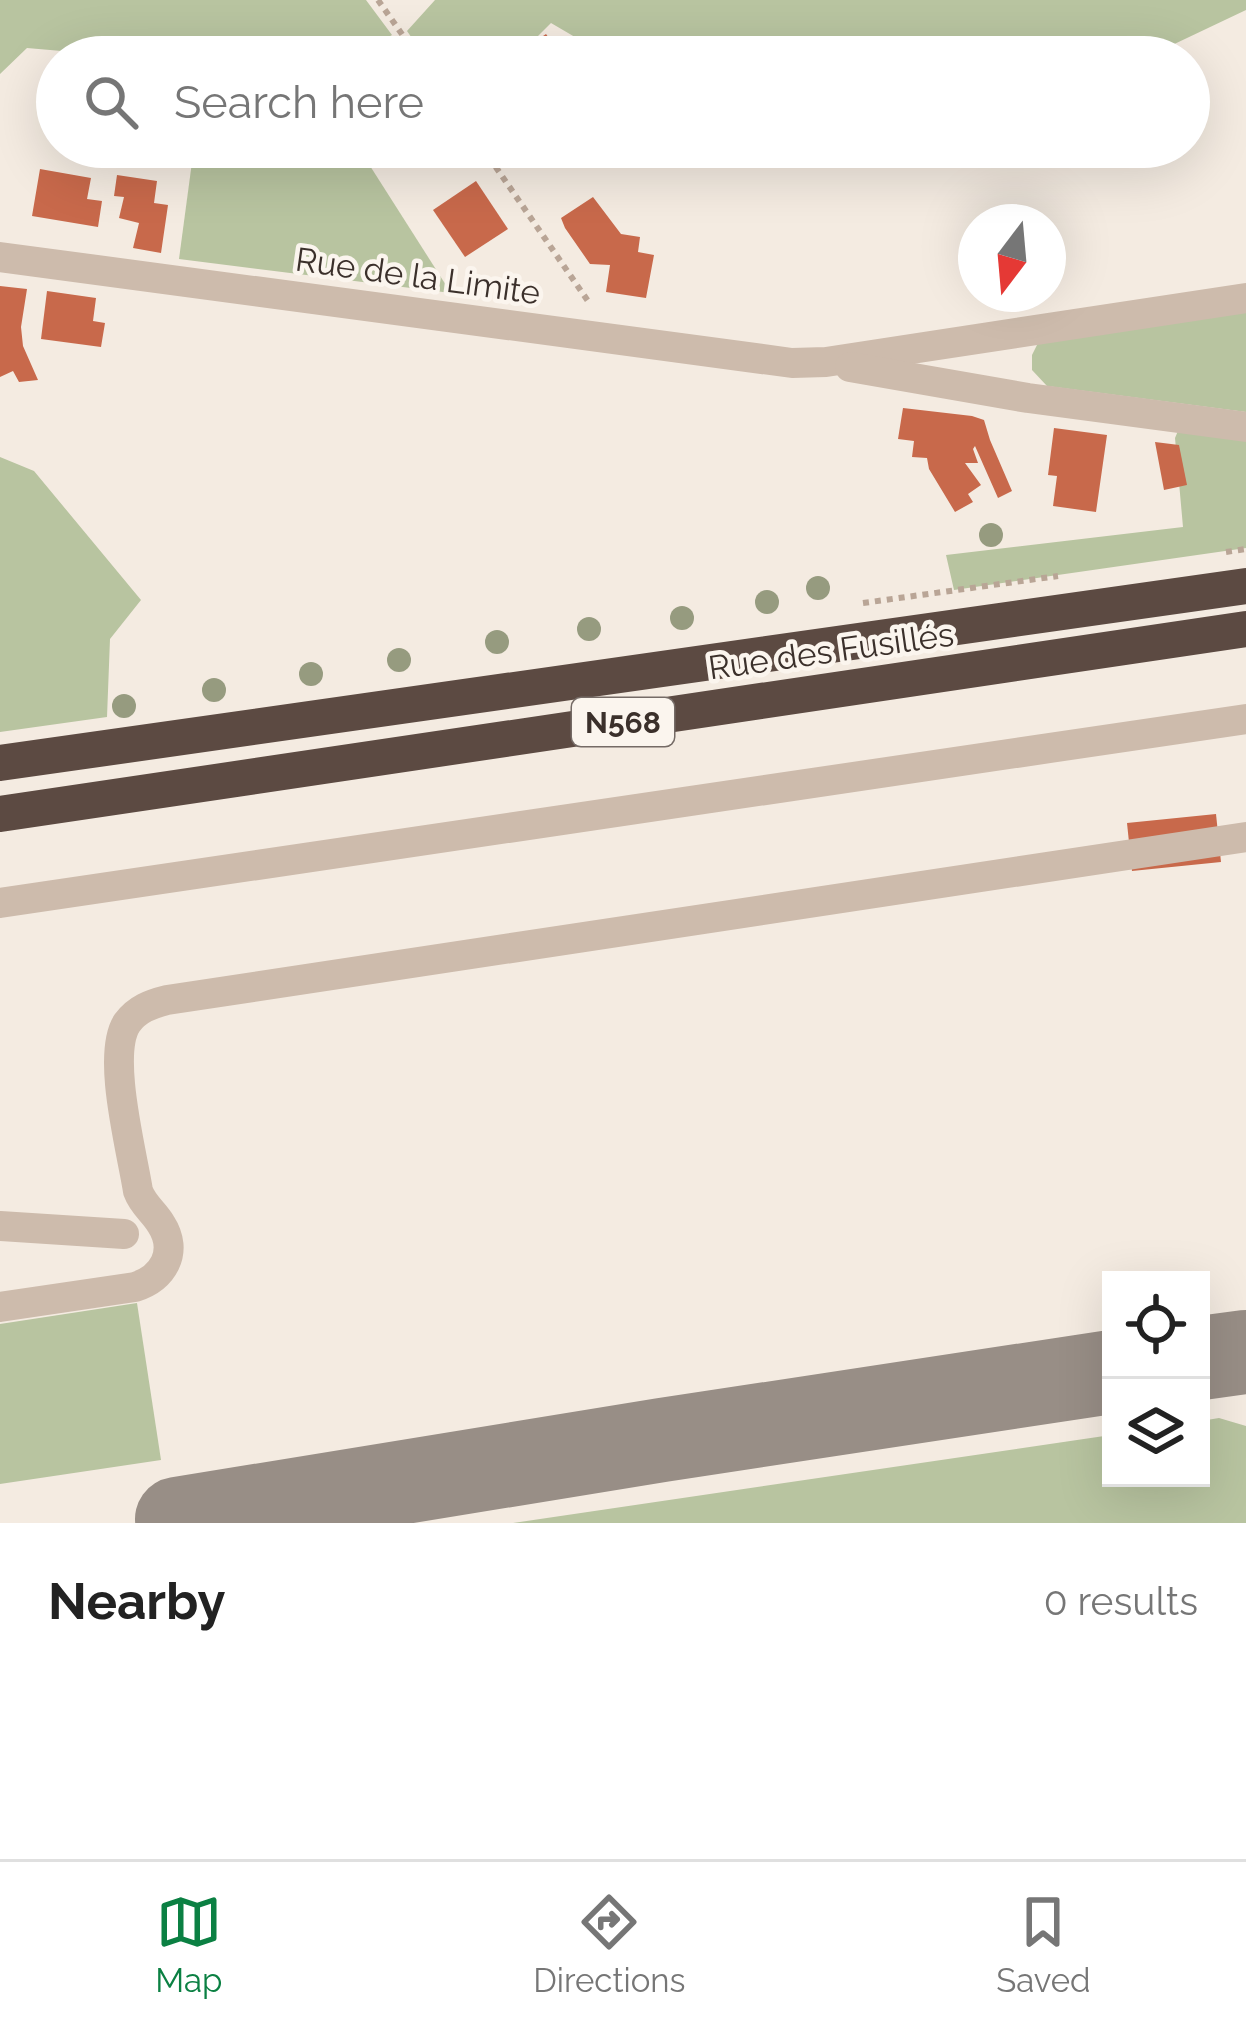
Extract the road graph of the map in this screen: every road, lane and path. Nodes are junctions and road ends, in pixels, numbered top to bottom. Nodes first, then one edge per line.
1 (378, 0) edge
2 (403, 36) edge
3 (496, 168) edge
4 (0, 257) edge
5 (1246, 298) edge
6 (597, 337) junction
7 (826, 362) junction
8 (1246, 427) edge
9 (1246, 586) edge
10 (1246, 629) edge
11 (1246, 719) edge
12 (0, 764) edge
13 (0, 814) edge
14 (1246, 837) edge
15 (0, 903) edge
16 (0, 1226) edge
17 (124, 1234) dead end
18 (0, 1307) edge

1 - 2 path
3 - 6 path
4 - 6 street, Rue de la Limite
5 - 7 street, Rue de la Limite
6 - 7 street, Rue de la Limite
7 - 8 street, Rue de la Limite
9 - 12 highway, Rue des Fusillés / N568
10 - 13 highway, Rue des Fusillés / N568
11 - 15 street
14 - 18 street
16 - 17 street

